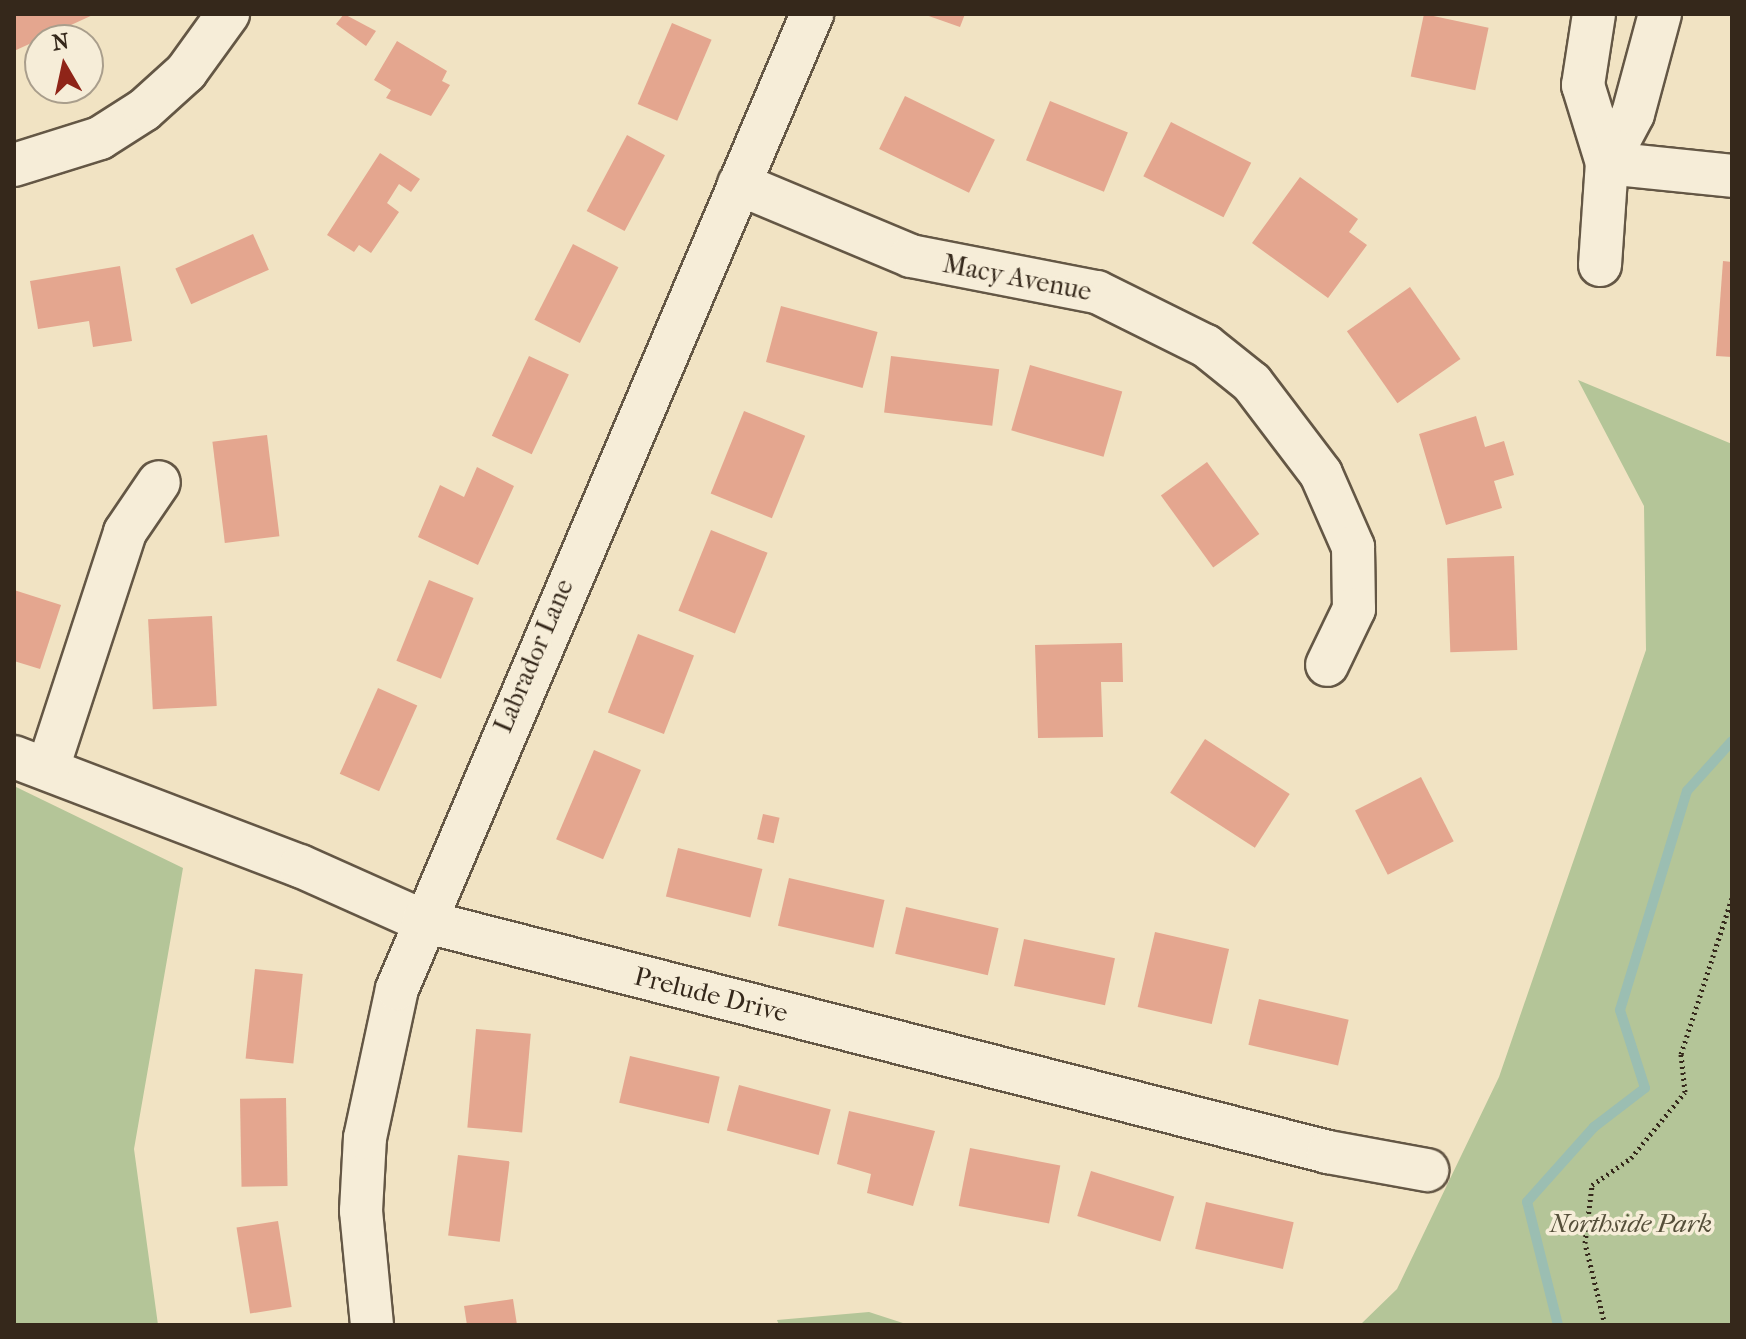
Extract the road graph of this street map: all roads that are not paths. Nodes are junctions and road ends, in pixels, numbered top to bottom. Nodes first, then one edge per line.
1 (228, 14) edge
2 (812, 14) edge
3 (1594, 14) edge
4 (1660, 14) edge
5 (1607, 163) junction
6 (14, 165) edge
7 (1732, 176) edge
8 (739, 184) junction
9 (1600, 265) dead end
10 (159, 482) dead end
11 (1327, 665) dead end
12 (31, 762) edge
13 (423, 921) junction
14 (1427, 1170) dead end
15 (372, 1325) edge

1 - 6 street
2 - 8 street, Labrador Lane
3 - 5 street
4 - 5 street
5 - 7 street
5 - 9 street
8 - 11 street, Macy Avenue
8 - 13 street, Labrador Lane
10 - 12 street
12 - 13 street, Prelude Drive
13 - 14 street, Prelude Drive
13 - 15 street, Labrador Lane

